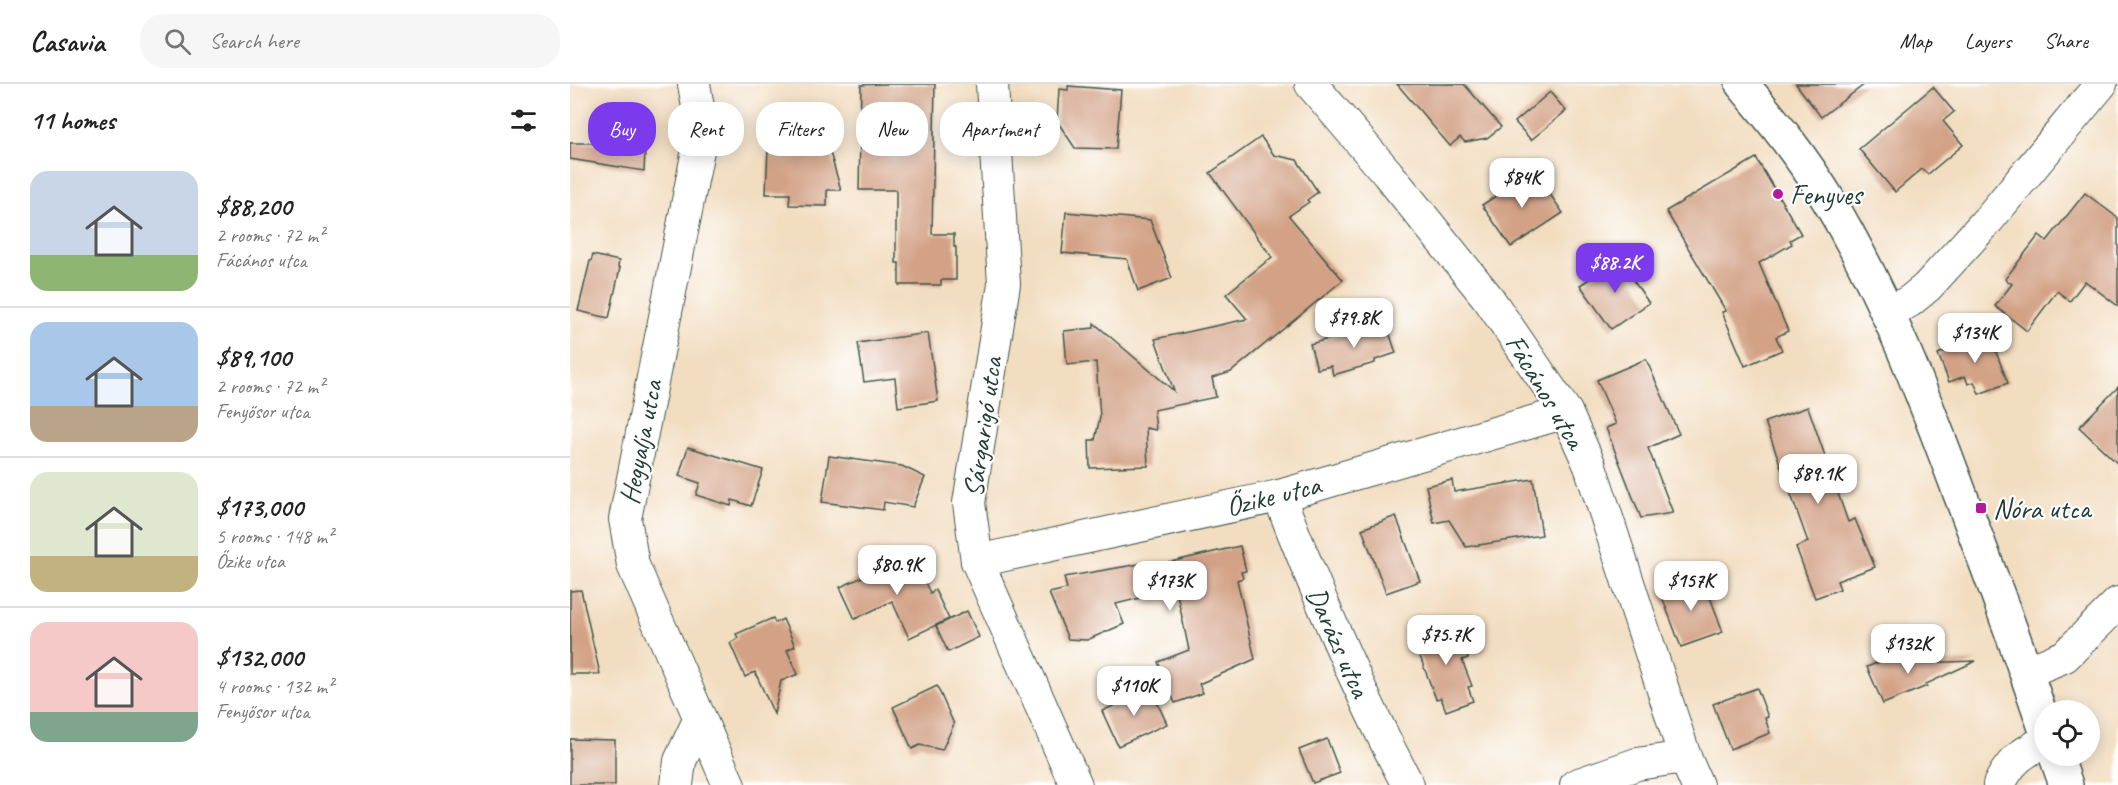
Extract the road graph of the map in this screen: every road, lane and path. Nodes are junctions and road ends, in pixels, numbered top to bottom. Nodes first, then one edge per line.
1 (694, 84) edge
2 (992, 84) edge
3 (1311, 84) edge
4 (1742, 84) edge
5 (2101, 84) edge
6 (1887, 314) junction
7 (1566, 412) junction
8 (1279, 496) junction
9 (977, 561) junction
10 (2118, 603) edge
11 (2027, 672) junction
12 (2036, 700) edge
13 (700, 718) junction
14 (2034, 747) edge
15 (1685, 757) junction
16 (2059, 766) edge
17 (677, 785) edge
18 (729, 785) edge
19 (1076, 785) edge
20 (1408, 785) edge
21 (1576, 785) edge
22 (1697, 785) edge
23 (1999, 785) edge
24 (2066, 785) edge

1 - 13 street, Hegyalja utca
2 - 9 street, Sárgarigó utca
3 - 7 street, Fácános utca
4 - 6 street
5 - 6 street
6 - 11 street
7 - 8 street, Őzike utca
7 - 15 street, Fácános utca
8 - 9 street, Őzike utca
8 - 20 street, Darázs utca
9 - 19 street, Sárgarigó utca
10 - 11 street
11 - 12 street
13 - 17 street
13 - 18 street, Hegyalja utca
14 - 23 street
15 - 21 street
15 - 22 street, Fácános utca
16 - 24 street

